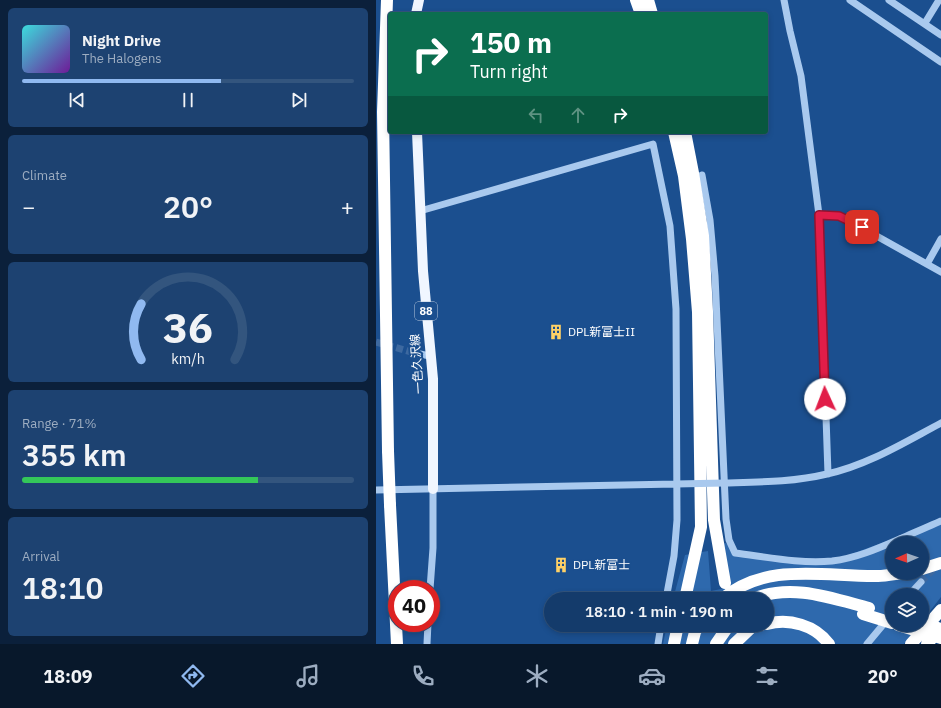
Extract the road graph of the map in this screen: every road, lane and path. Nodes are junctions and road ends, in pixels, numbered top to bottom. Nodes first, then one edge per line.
1 (387, 0) edge
2 (418, 0) edge
3 (636, 0) edge
4 (648, 0) edge
5 (784, 0) edge
6 (889, 0) edge
7 (939, 0) edge
8 (855, 1) edge
9 (416, 12) edge
10 (640, 12) edge
11 (651, 12) edge
12 (925, 23) junction
13 (941, 34) edge
14 (941, 62) edge
15 (417, 134) edge
16 (674, 134) edge
17 (685, 134) edge
18 (702, 174) dead end
19 (420, 211) junction
20 (819, 215) junction
21 (941, 239) edge
22 (927, 264) junction
23 (941, 272) edge
24 (415, 353) tunnel mouth
25 (430, 356) junction
26 (941, 423) edge
27 (828, 474) junction
28 (724, 483) junction
29 (676, 484) junction
30 (433, 489) junction
31 (376, 490) edge
32 (941, 521) edge
33 (941, 563) edge
34 (929, 567) edge
35 (885, 575) edge
36 (431, 580) edge
37 (921, 582) tunnel mouth
38 (725, 583) dead end
39 (915, 588) edge
40 (667, 592) edge
41 (687, 592) edge
42 (730, 592) edge
43 (774, 593) edge
44 (774, 600) edge
45 (941, 610) edge
46 (866, 611) junction
47 (885, 613) edge
48 (885, 620) edge
49 (774, 621) edge
50 (885, 622) edge
51 (929, 625) edge
52 (941, 629) edge
53 (428, 632) edge
54 (660, 632) edge
55 (677, 632) edge
56 (695, 632) edge
57 (714, 632) edge
58 (724, 632) edge
59 (747, 632) edge
60 (921, 632) edge
61 (941, 638) edge
62 (397, 644) edge
63 (427, 644) edge
64 (658, 644) edge
65 (674, 644) edge
66 (692, 644) edge
67 (708, 644) edge
68 (716, 644) edge
69 (734, 644) edge
70 (829, 644) edge
71 (867, 644) edge
72 (911, 644) edge
73 (927, 644) edge
74 (936, 644) edge

1 - 62 highway, bridge
2 - 9 main road
3 - 10 highway
4 - 11 highway
5 - 20 street
6 - 12 street
7 - 12 street
8 - 14 street
12 - 13 street
15 - 19 main road, 一色久沢線 / 88
16 - 41 highway
17 - 38 highway
18 - 28 street
19 - 25 main road, 一色久沢線 / 88
19 - 29 street
20 - 22 street
20 - 27 street
21 - 22 street
22 - 23 street
24 - 25 street
25 - 30 main road, 一色久沢線 / 88
26 - 27 street
27 - 28 street
28 - 29 street, bridge
28 - 32 street
29 - 30 street
29 - 40 street
30 - 31 street
30 - 36 street
33 - 34 highway
35 - 42 highway
37 - 39 street
43 - 46 highway
44 - 46 highway
45 - 72 highway
46 - 47 highway
46 - 48 highway, bridge
49 - 70 highway
50 - 71 street
51 - 52 highway, bridge
52 - 73 highway
53 - 63 street
54 - 64 street
55 - 65 highway
56 - 66 highway
57 - 67 highway
58 - 68 highway
59 - 69 highway
60 - 61 highway, bridge
61 - 74 highway

